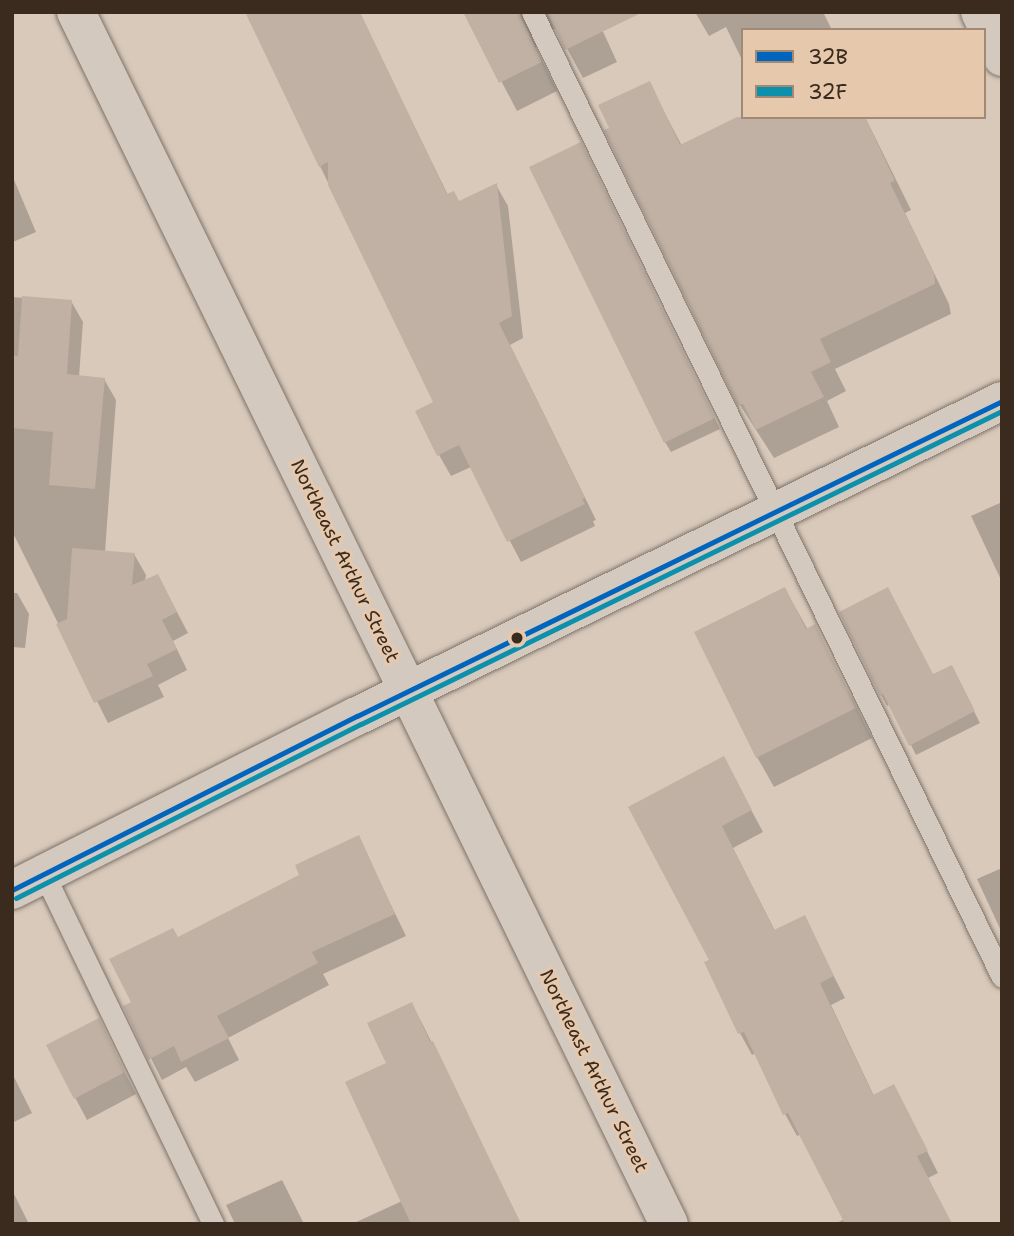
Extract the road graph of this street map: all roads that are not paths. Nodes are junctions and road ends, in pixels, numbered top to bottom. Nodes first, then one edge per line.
1 (76, 12) edge
2 (532, 12) edge
3 (980, 12) edge
4 (1002, 57) edge
5 (1002, 401) edge
6 (775, 512) junction
7 (409, 693) junction
8 (28, 882) edge
9 (1002, 977) edge
10 (213, 1224) edge
11 (669, 1224) edge

1 - 7 street, Northeast Arthur Street
2 - 6 lane
3 - 4 street
5 - 6 street
6 - 7 street
6 - 9 lane
7 - 8 street
7 - 11 street, Northeast Arthur Street
8 - 10 lane

